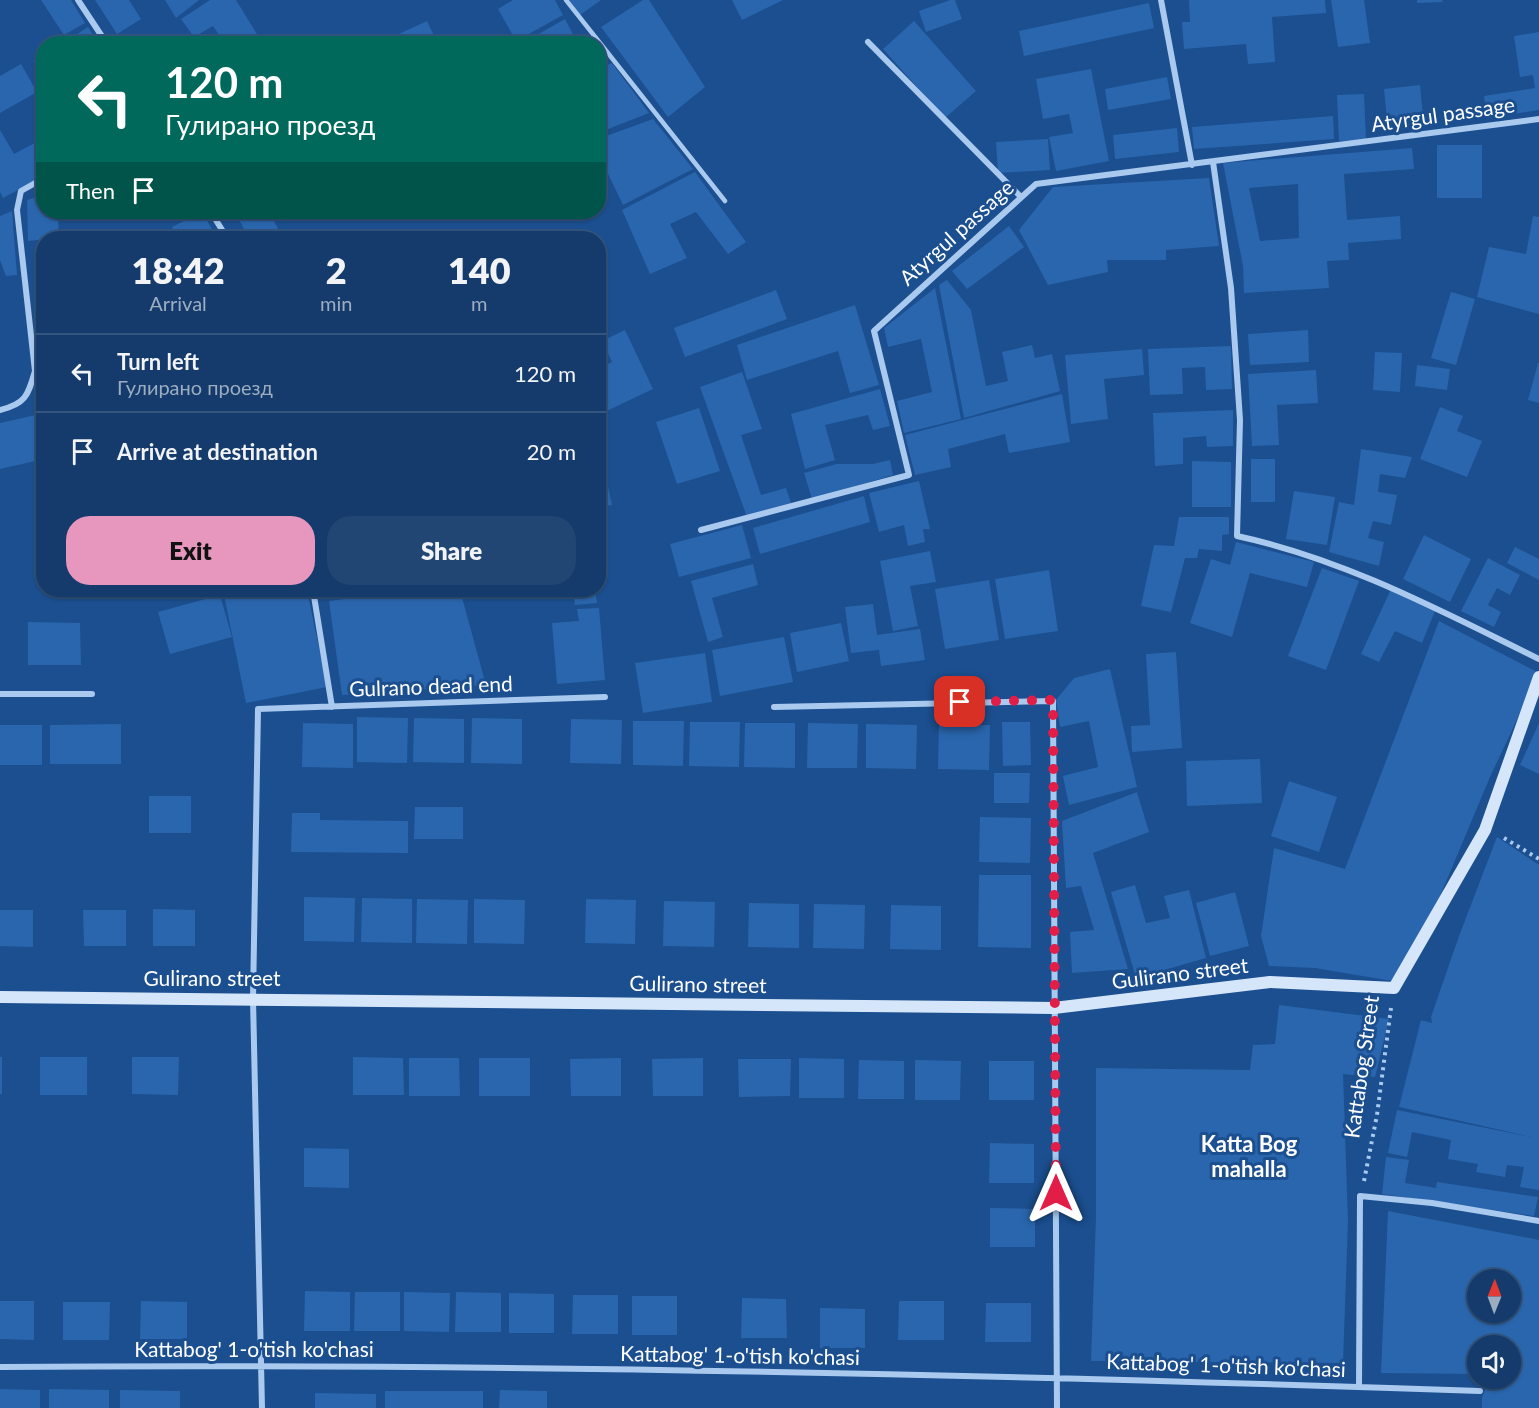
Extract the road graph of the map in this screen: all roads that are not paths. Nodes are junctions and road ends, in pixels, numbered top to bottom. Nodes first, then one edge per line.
1 (78, 0) edge
2 (566, 0) edge
3 (1161, 0) edge
4 (102, 36) edge
5 (594, 36) edge
6 (868, 42) dead end
7 (606, 51) edge
8 (1539, 119) edge
9 (1213, 162) junction
10 (1192, 165) junction
11 (36, 183) edge
12 (1020, 196) junction
13 (725, 201) dead end
14 (0, 410) edge
15 (701, 530) dead end
16 (314, 597) edge
17 (1539, 659) edge
18 (1539, 677) edge
19 (0, 694) edge
20 (92, 694) dead end
21 (605, 697) dead end
22 (774, 706) dead end
23 (332, 707) junction
24 (1394, 988) joint
25 (0, 997) edge
26 (253, 999) junction
27 (1054, 1008) junction
28 (1539, 1221) edge
29 (262, 1365) junction
30 (0, 1367) edge
31 (1057, 1378) junction
32 (1359, 1387) junction
33 (1480, 1391) dead end
34 (262, 1408) edge
35 (1057, 1408) edge

1 - 4 street
2 - 5 lane
3 - 10 street
6 - 12 street
7 - 13 lane
8 - 9 street, Atyrgul passage
9 - 10 street, Atyrgul passage
9 - 17 street
10 - 12 street, Atyrgul passage
11 - 14 street
12 - 15 street, Atyrgul passage
16 - 23 street
18 - 24 street, Kattabog Street
19 - 20 street
21 - 23 street, Gulrano dead end
22 - 27 street
23 - 26 street, Gulrano dead end
24 - 27 street, Gulirano street
25 - 26 street, Gulirano street
26 - 27 street, Gulirano street
26 - 29 street
27 - 31 street
28 - 32 street
29 - 30 street, Kattabog' 1-o'tish ko'chasi
29 - 31 street, Kattabog' 1-o'tish ko'chasi
29 - 34 street
31 - 32 street, Kattabog' 1-o'tish ko'chasi
31 - 35 street
32 - 33 street, Kattabog' 1-o'tish ko'chasi

